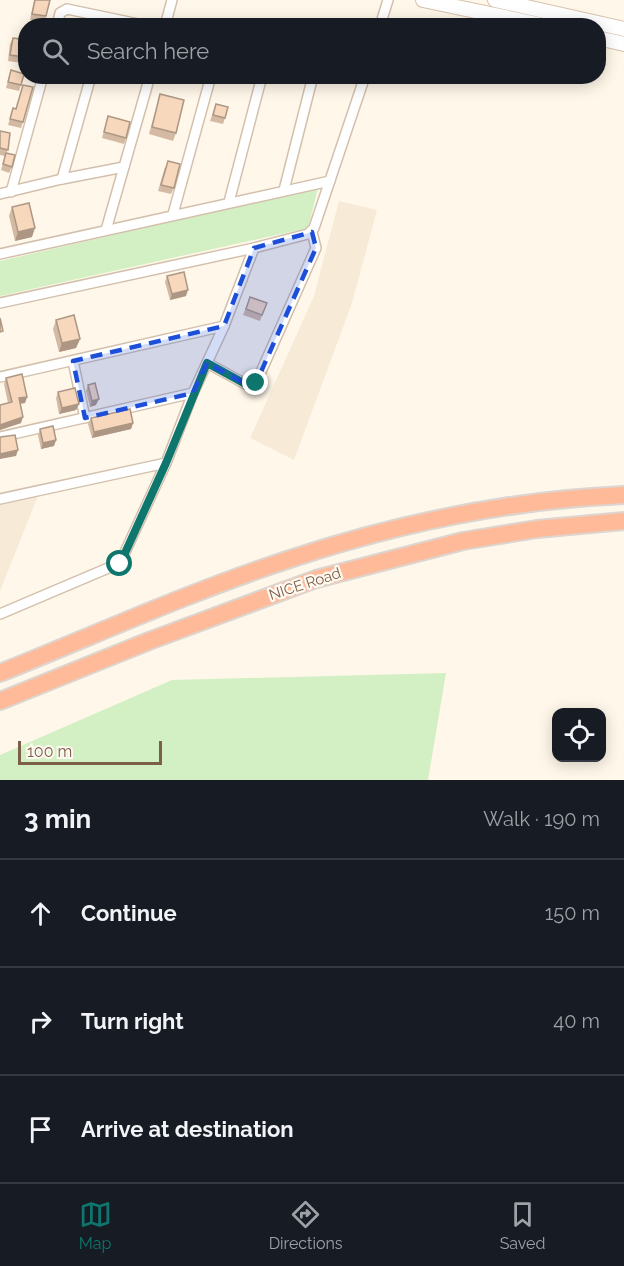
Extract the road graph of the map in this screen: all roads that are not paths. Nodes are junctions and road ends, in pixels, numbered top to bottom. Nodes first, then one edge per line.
1 (172, 0) edge
2 (388, 0) edge
3 (423, 0) edge
4 (495, 0) edge
5 (59, 18) edge
6 (96, 18) edge
7 (167, 18) edge
8 (382, 18) edge
9 (509, 18) edge
10 (575, 18) edge
11 (606, 25) edge
12 (624, 29) edge
13 (606, 40) edge
14 (624, 44) edge
15 (41, 84) edge
16 (89, 84) edge
17 (148, 84) edge
18 (208, 84) edge
19 (260, 84) edge
20 (312, 84) edge
21 (362, 84) edge
22 (124, 167) junction
23 (62, 179) junction
24 (330, 181) junction
25 (285, 190) junction
26 (11, 192) junction
27 (0, 194) edge
28 (229, 202) junction
29 (173, 214) junction
30 (106, 230) junction
31 (312, 232) junction
32 (254, 248) junction
33 (0, 254) edge
34 (0, 303) edge
35 (224, 326) junction
36 (73, 361) junction
37 (207, 363) junction
38 (0, 378) edge
39 (194, 393) junction
40 (85, 418) junction
41 (0, 437) edge
42 (166, 463) junction
43 (624, 495) edge
44 (0, 499) edge
45 (624, 521) edge
46 (0, 614) edge
47 (0, 673) edge
48 (0, 701) edge

1 - 7 street
2 - 8 street
3 - 9 main road
4 - 10 main road
5 - 6 street
11 - 12 main road
13 - 14 main road
15 - 26 street
16 - 23 street
17 - 22 street
18 - 29 street
19 - 28 street
20 - 25 street
21 - 24 street
22 - 23 street
22 - 30 street
23 - 26 street
24 - 25 street
24 - 31 street
25 - 28 street
26 - 27 street
28 - 29 street
29 - 30 street
30 - 33 street
31 - 32 street
31 - 37 street
32 - 34 street
32 - 35 street
35 - 36 street
35 - 37 street
36 - 38 street
36 - 40 street
37 - 39 street
39 - 40 street
39 - 42 street
40 - 41 street
42 - 44 street
42 - 46 street
43 - 47 highway, NICE Road
45 - 48 highway, NICE Road

